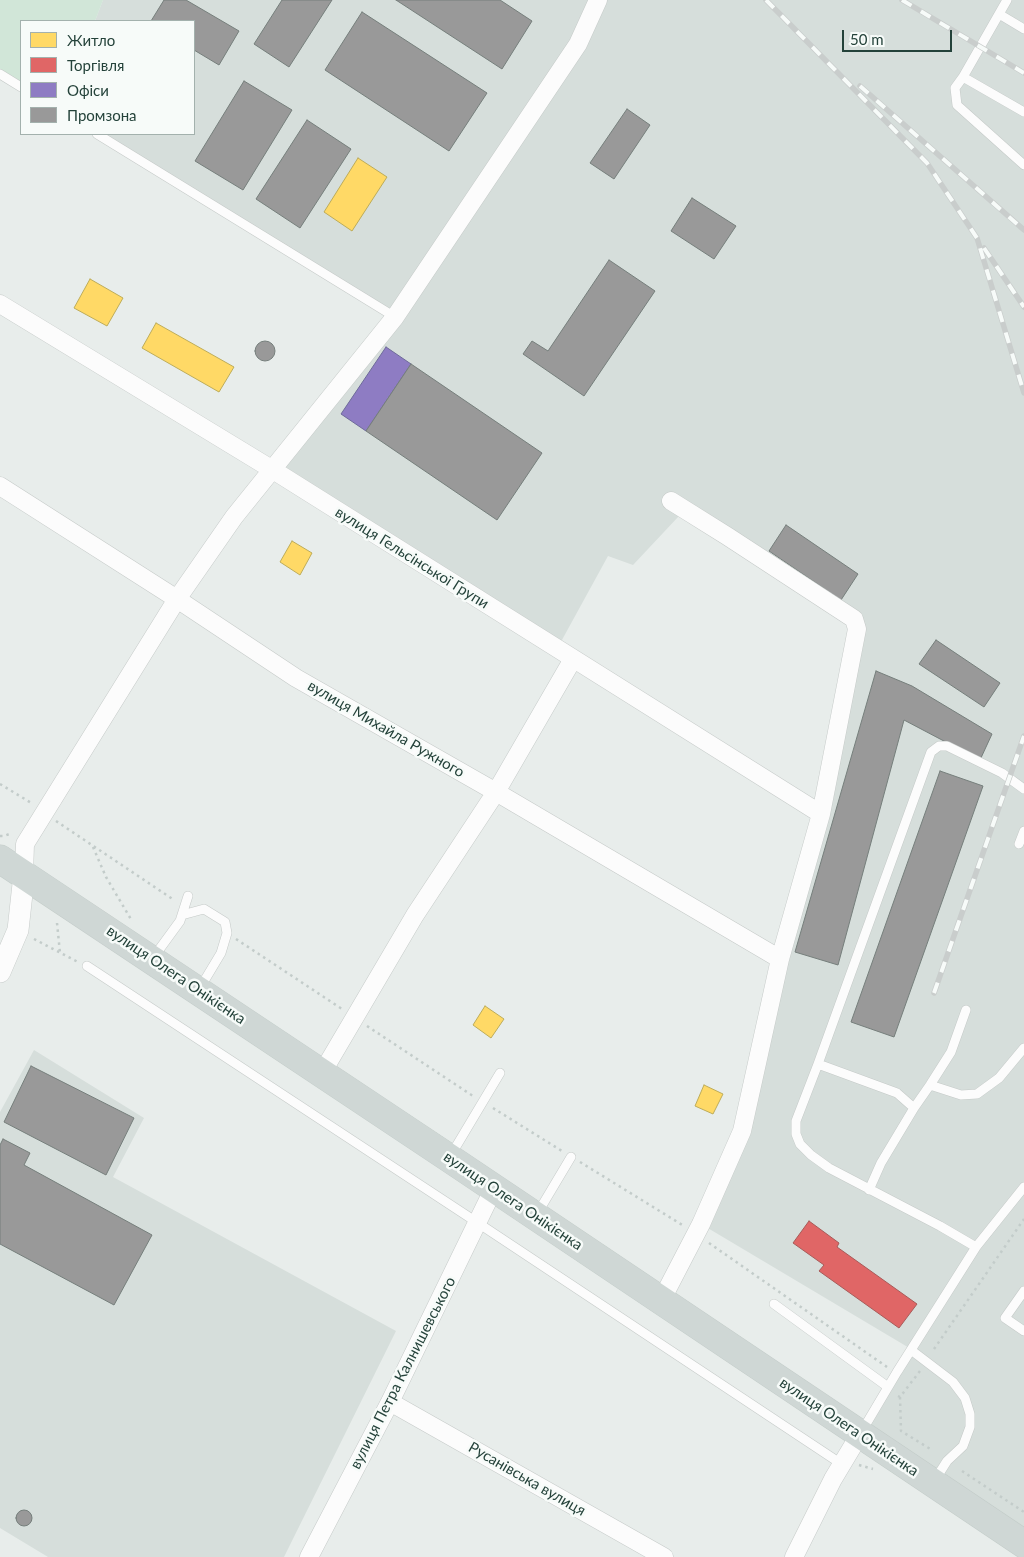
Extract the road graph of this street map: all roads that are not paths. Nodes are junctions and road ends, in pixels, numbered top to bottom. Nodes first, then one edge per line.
1 (598, 0) edge
2 (1007, 0) edge
3 (999, 14) junction
4 (1024, 29) edge
5 (0, 74) edge
6 (963, 77) junction
7 (20, 86) edge
8 (1024, 112) edge
9 (99, 135) edge
10 (1024, 164) edge
11 (0, 304) edge
12 (395, 317) junction
13 (272, 470) junction
14 (0, 486) edge
15 (671, 501) dead end
16 (177, 599) junction
17 (573, 659) junction
18 (1024, 789) edge
19 (496, 792) junction
20 (821, 814) junction
21 (1024, 831) edge
22 (1019, 844) dead end
23 (0, 859) edge
24 (24, 875) junction
25 (188, 896) dead end
26 (184, 911) junction
27 (152, 959) junction
28 (780, 959) junction
29 (86, 966) road end
30 (0, 972) edge
31 (198, 990) junction
32 (966, 1010) dead end
33 (1024, 1048) edge
34 (818, 1064) junction
35 (322, 1073) junction
36 (500, 1073) dead end
37 (930, 1085) junction
38 (914, 1108) junction
39 (571, 1157) road end
40 (449, 1158) junction
41 (1024, 1187) edge
42 (494, 1188) junction
43 (869, 1190) junction
44 (536, 1216) junction
45 (478, 1223) junction
46 (976, 1248) junction
47 (1024, 1291) edge
48 (660, 1301) junction
49 (774, 1304) dead end
50 (1024, 1331) edge
51 (911, 1350) junction
52 (884, 1385) junction
53 (390, 1402) junction
54 (860, 1434) junction
55 (843, 1465) junction
56 (934, 1484) junction
57 (1024, 1544) edge
58 (309, 1557) edge
59 (664, 1557) edge
60 (794, 1557) edge

1 - 12 street
2 - 3 lane
3 - 4 lane
3 - 6 lane
5 - 7 lane
6 - 8 lane
6 - 10 lane
9 - 12 lane
11 - 13 street, вулиця Гельсінської Групи
12 - 13 street
13 - 16 street
13 - 17 street, вулиця Гельсінської Групи
14 - 16 street, вулиця Михайла Ружного
15 - 20 street
16 - 19 street, вулиця Михайла Ружного
16 - 24 street
17 - 19 street
17 - 20 street, вулиця Гельсінської Групи
18 - 34 lane
19 - 28 street, вулиця Михайла Ружного
19 - 35 street
20 - 28 street
21 - 22 lane
23 - 24 main road, вулиця Олега Онікієнка
24 - 27 main road, вулиця Олега Онікієнка
24 - 30 street
25 - 26 lane
26 - 27 lane
26 - 31 lane
27 - 31 main road, вулиця Олега Онікієнка
28 - 48 street
29 - 45 lane
31 - 35 main road, вулиця Олега Онікієнка
32 - 37 lane
33 - 37 lane
34 - 38 lane
34 - 43 lane
35 - 40 main road, вулиця Олега Онікієнка
36 - 40 lane
37 - 38 lane
38 - 43 lane
39 - 44 lane
40 - 42 main road, вулиця Олега Онікієнка
41 - 46 lane
42 - 44 main road, вулиця Олега Онікієнка
42 - 45 street, вулиця Петра Калнишевського
43 - 46 lane
44 - 48 main road, вулиця Олега Онікієнка
45 - 53 street, вулиця Петра Калнишевського
45 - 55 lane
46 - 51 lane
47 - 50 lane
48 - 54 main road, вулиця Олега Онікієнка
49 - 52 lane
51 - 52 lane
51 - 56 lane
52 - 54 lane
53 - 58 street, вулиця Петра Калнишевського
53 - 59 street, Русанівська вулиця
54 - 55 street
54 - 56 main road, вулиця Олега Онікієнка
55 - 60 street
56 - 57 main road, вулиця Олега Онікієнка

